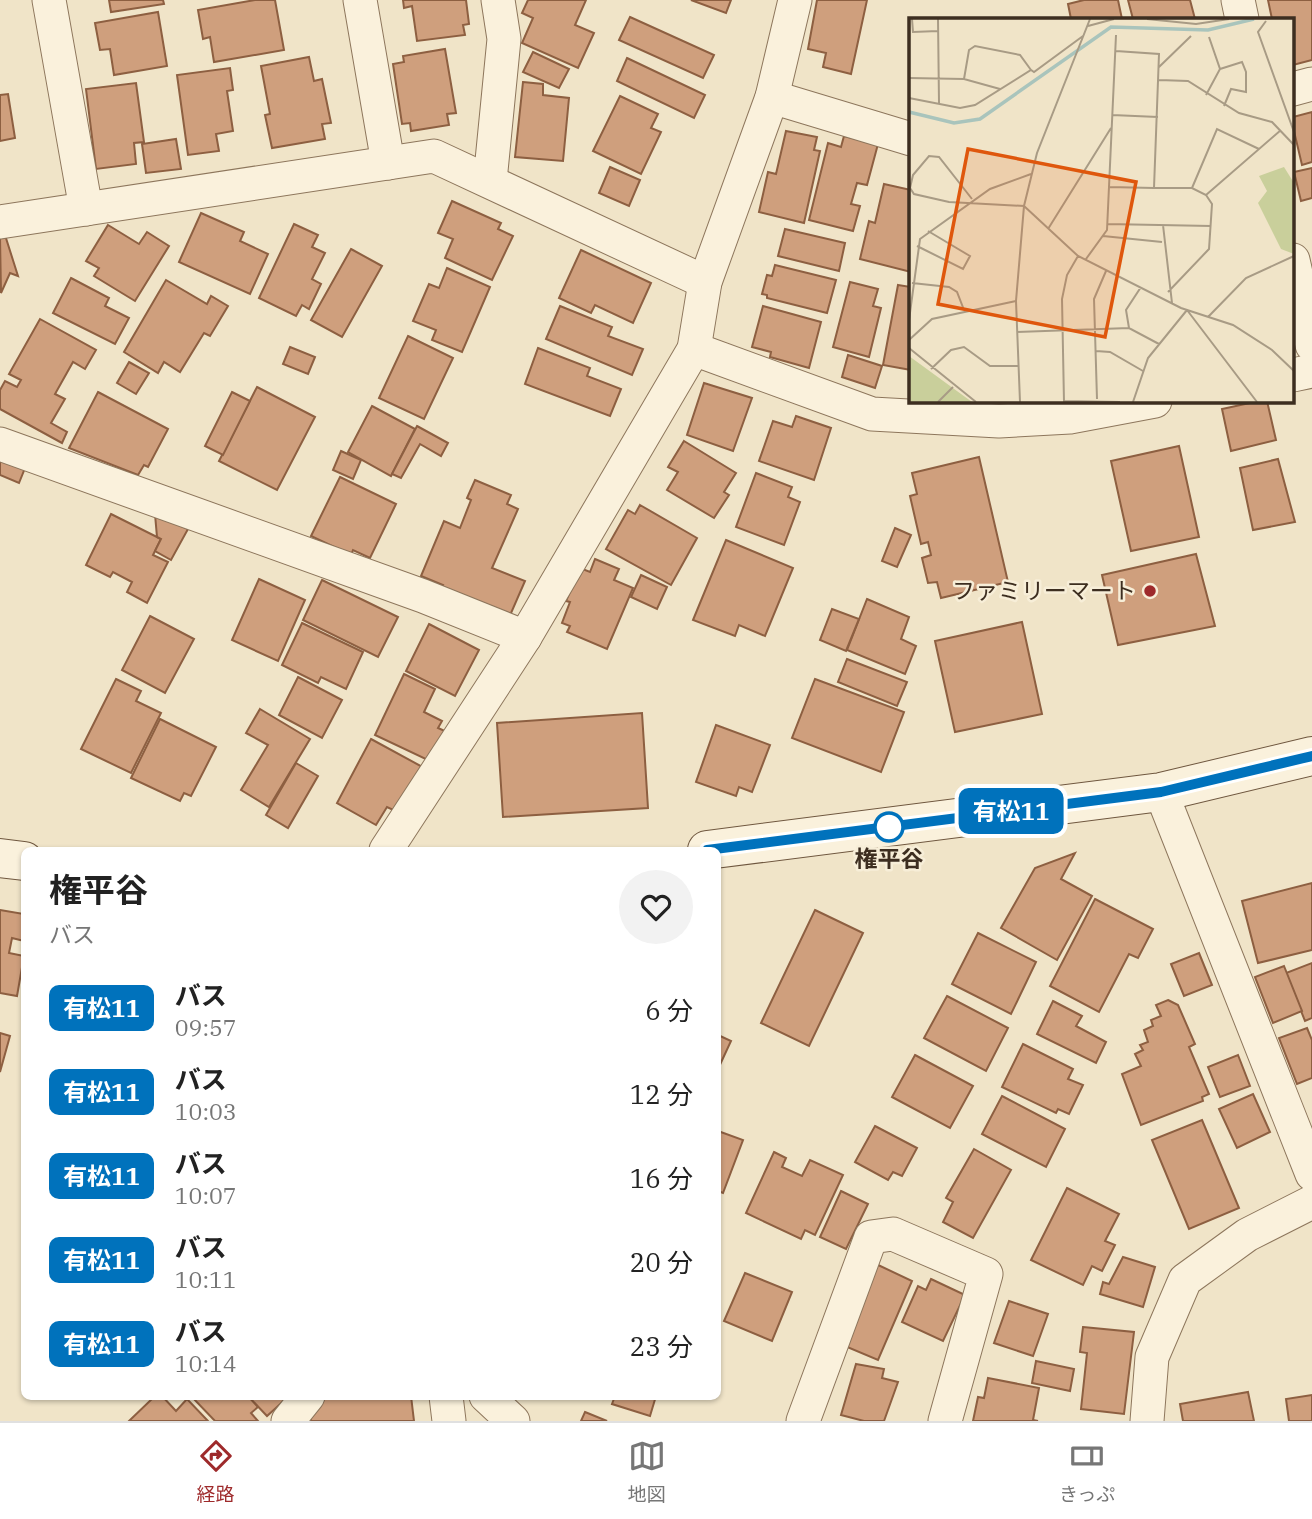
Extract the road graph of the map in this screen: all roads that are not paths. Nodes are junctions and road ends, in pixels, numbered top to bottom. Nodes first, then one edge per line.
1 (49, 0) edge
2 (360, 0) edge
3 (498, 0) edge
4 (795, 0) edge
5 (1238, 0) edge
6 (1242, 18) edge
7 (1312, 84) edge
8 (1294, 89) edge
9 (772, 97) junction
10 (909, 138) edge
11 (388, 163) junction
12 (490, 181) junction
13 (86, 209) junction
14 (0, 222) edge
15 (1294, 264) edge
16 (705, 282) junction
17 (1312, 345) edge
18 (694, 349) junction
19 (1312, 371) edge
20 (1294, 375) edge
21 (1150, 402) edge
22 (0, 444) edge
23 (525, 637) junction
24 (1312, 756) edge
25 (1161, 792) junction
26 (388, 847) edge
27 (721, 848) edge
28 (0, 858) edge
29 (21, 861) edge
30 (1312, 1174) edge
31 (1312, 1202) edge
32 (305, 1400) edge
33 (446, 1400) edge
34 (490, 1400) edge
35 (288, 1421) edge
36 (449, 1421) edge
37 (513, 1421) edge
38 (803, 1421) edge
39 (945, 1421) edge
40 (1147, 1421) edge

1 - 13 street
2 - 11 street
3 - 12 street
4 - 9 street
5 - 6 street
7 - 8 street
9 - 10 street
9 - 16 street
11 - 12 street
11 - 13 street
12 - 16 street
13 - 14 street
15 - 17 street
16 - 18 street
18 - 21 street
18 - 23 street
19 - 20 street
22 - 23 street
23 - 26 street
24 - 25 main road
25 - 27 main road
25 - 30 street
28 - 29 main road
31 - 40 street
32 - 35 street
33 - 36 street
34 - 37 street
38 - 39 street

